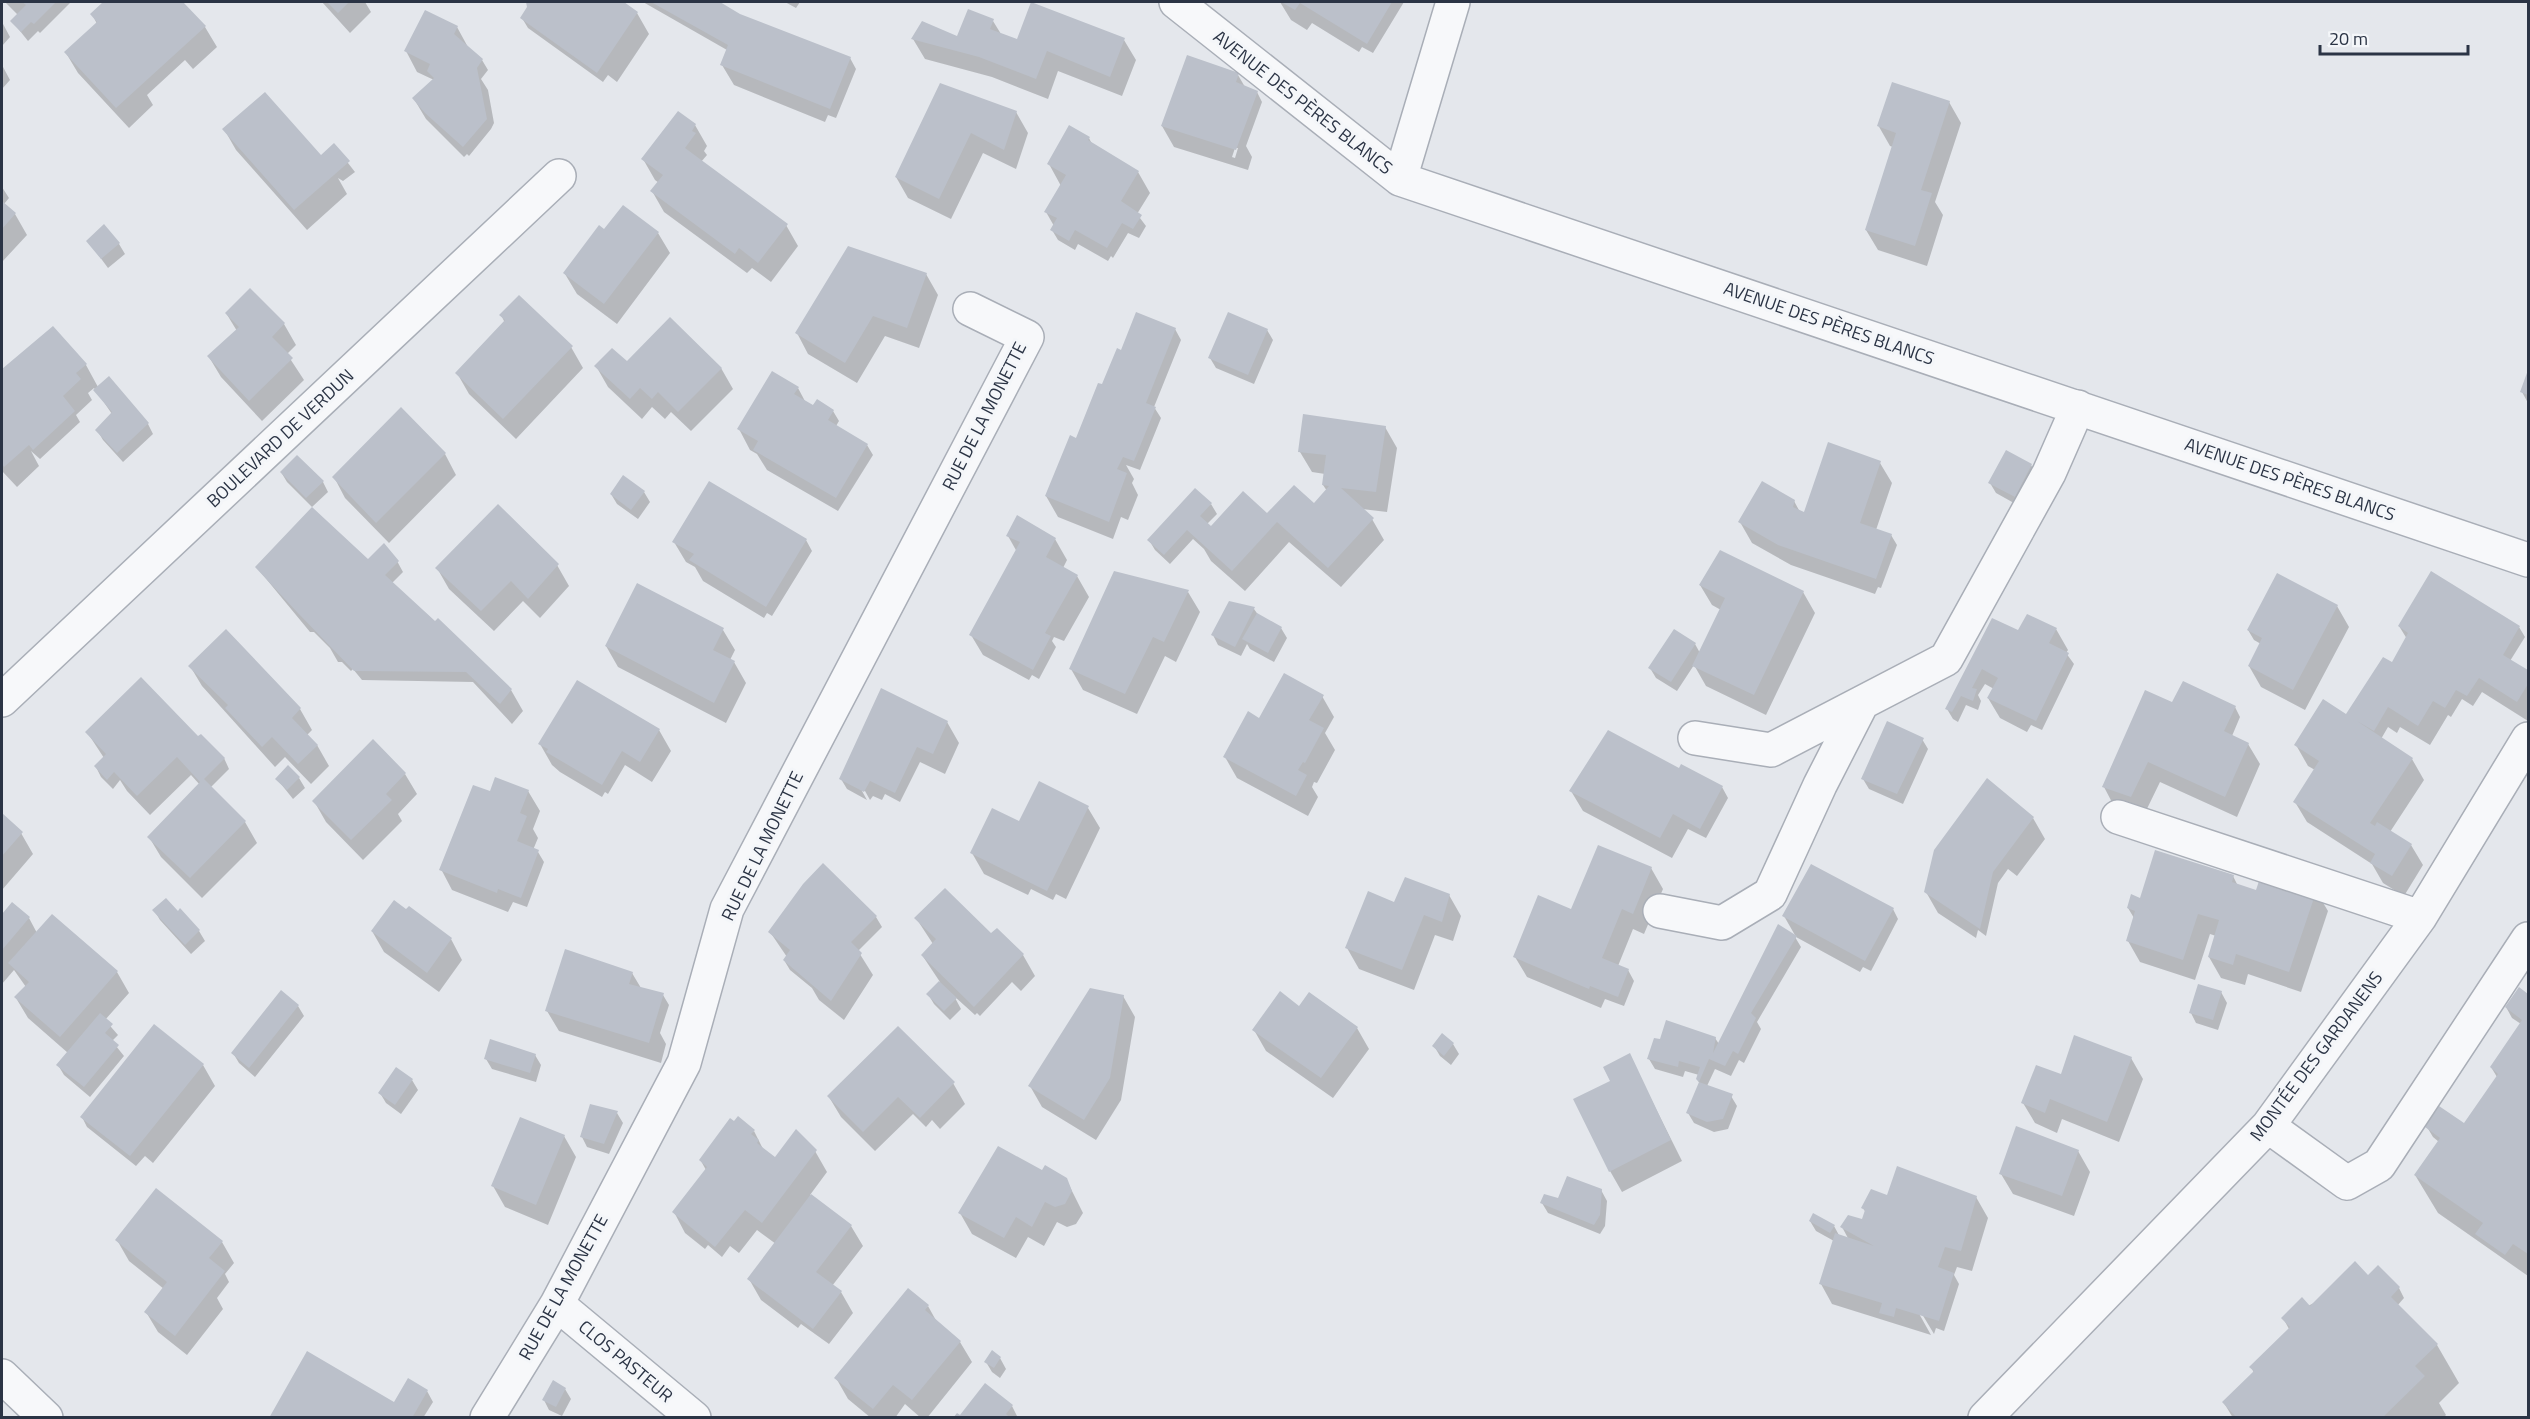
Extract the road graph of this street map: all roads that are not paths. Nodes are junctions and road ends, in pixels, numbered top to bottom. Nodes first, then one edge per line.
1 (1176, 2) edge
2 (1453, 2) edge
3 (559, 176) dead end
4 (1400, 179) junction
5 (970, 309) dead end
6 (2078, 407) junction
7 (2529, 560) edge
8 (2, 700) edge
9 (1862, 704) junction
10 (1695, 738) dead end
11 (2529, 739) edge
12 (2118, 817) dead end
13 (1660, 911) dead end
14 (2420, 917) junction
15 (2529, 939) edge
16 (2268, 1126) junction
17 (557, 1304) junction
18 (2, 1376) edge
19 (46, 1418) edge
20 (486, 1418) edge
21 (694, 1418) edge
22 (1985, 1418) edge

1 - 4 street, AVENUE DES PÈRES BLANCS
2 - 4 street
3 - 8 street, BOULEVARD DE VERDUN
4 - 6 street, AVENUE DES PÈRES BLANCS
5 - 17 street, RUE DE LA MONETTE
6 - 7 street, AVENUE DES PÈRES BLANCS
6 - 9 street
9 - 10 street
9 - 13 street
11 - 14 street, MONTÉE DES GARDANENS
12 - 14 street
14 - 16 street, MONTÉE DES GARDANENS
15 - 16 street
16 - 22 street, MONTÉE DES GARDANENS
17 - 20 street, RUE DE LA MONETTE
17 - 21 street, CLOS PASTEUR
18 - 19 street

